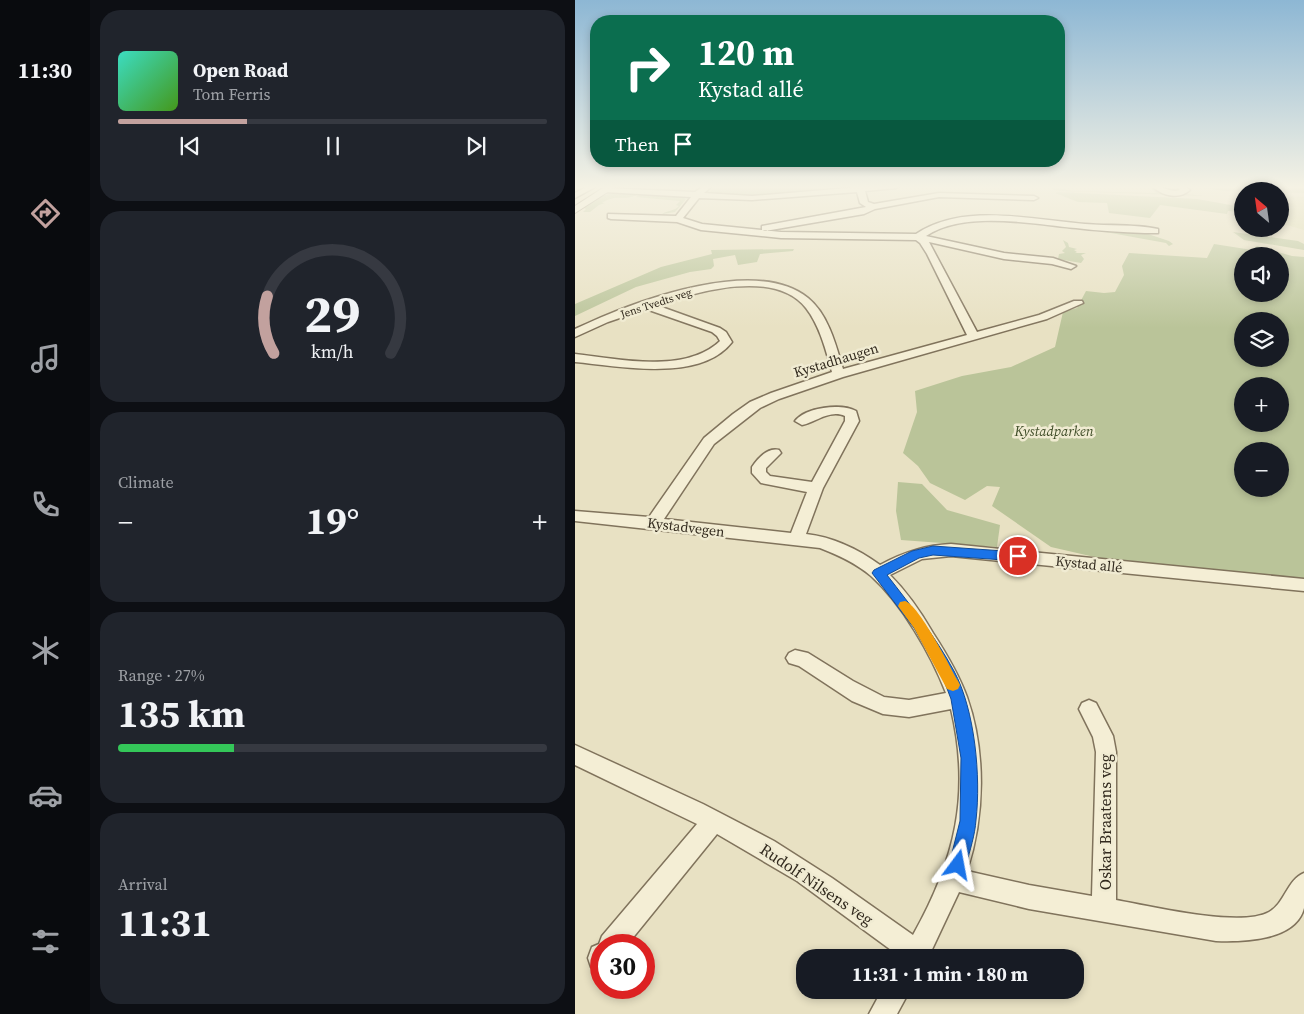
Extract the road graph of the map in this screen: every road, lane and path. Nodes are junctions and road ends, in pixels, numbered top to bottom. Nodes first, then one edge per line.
1 (756, 233) edge
2 (922, 233) edge
3 (918, 237) junction
4 (1071, 266) dead end
5 (1079, 303) dead end
6 (646, 305) junction
7 (575, 334) edge
8 (973, 335) junction
9 (575, 358) edge
10 (839, 374) junction
11 (802, 422) dead end
12 (774, 453) dead end
13 (816, 488) junction
14 (575, 516) edge
15 (653, 523) junction
16 (797, 538) junction
17 (879, 573) junction
18 (1304, 585) edge
19 (795, 658) dead end
20 (958, 699) junction
21 (1089, 709) dead end
22 (575, 755) edge
23 (714, 821) junction
24 (954, 879) junction
25 (1304, 885) edge
26 (1104, 910) junction
27 (620, 934) edge
28 (908, 949) edge
29 (919, 949) edge
30 (891, 999) edge
31 (882, 1014) edge

1 - 3 street
2 - 3 street
3 - 4 street
3 - 8 street
5 - 8 street, Kystadhaugen
6 - 7 street, Jens Tvedts veg
6 - 9 street
6 - 10 street, Jens Tvedts veg
8 - 10 street, Kystadhaugen
10 - 15 street, Kystadhaugen
11 - 13 street
12 - 13 street
13 - 16 street
14 - 15 street, Kystadvegen
15 - 16 street, Kystadvegen
16 - 17 street, Kystadvegen
17 - 18 street, Kystad allé
17 - 20 street
19 - 20 street
20 - 24 street
21 - 26 street, Oskar Braatens veg
22 - 23 street, Rudolf Nilsens veg
23 - 27 street
23 - 28 street, Rudolf Nilsens veg
24 - 26 street, Oskar Braatens veg
24 - 29 street
25 - 26 street, Oskar Braatens veg
30 - 31 street

